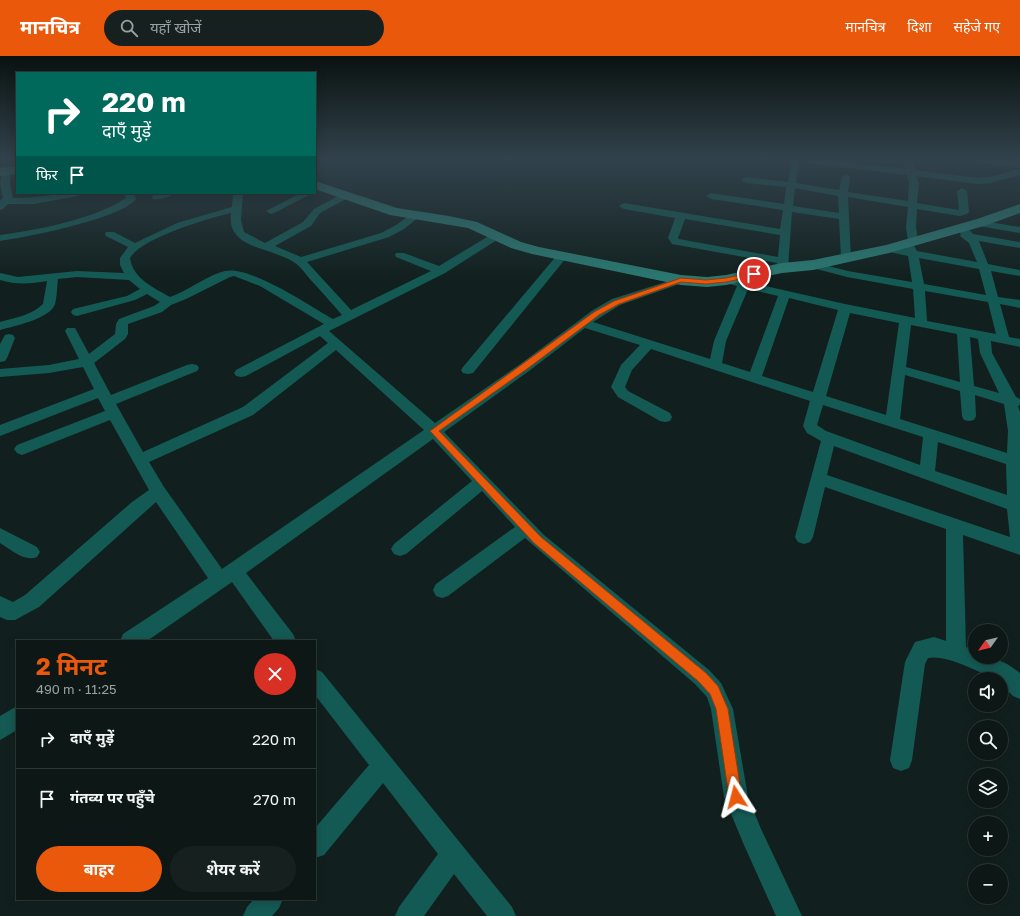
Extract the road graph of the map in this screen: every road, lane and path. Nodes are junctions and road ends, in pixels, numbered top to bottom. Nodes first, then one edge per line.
1 (39, 200) edge
2 (129, 200) edge
3 (237, 200) edge
4 (293, 200) edge
5 (338, 200) edge
6 (357, 200) edge
7 (738, 200) edge
8 (789, 200) edge
9 (844, 200) edge
10 (879, 200) edge
11 (914, 200) edge
12 (963, 200) edge
13 (3, 204) edge
14 (624, 206) dead end
15 (914, 206) junction
16 (788, 208) junction
17 (1020, 208) edge
18 (236, 209) junction
19 (271, 211) dead end
20 (416, 216) junction
21 (681, 216) junction
22 (845, 216) junction
23 (977, 223) junction
24 (1020, 230) edge
25 (967, 232) junction
26 (785, 233) junction
27 (110, 234) dead end
28 (496, 236) junction
29 (0, 238) edge
30 (1020, 245) edge
31 (267, 246) junction
32 (911, 246) junction
33 (136, 247) junction
34 (400, 255) dead end
35 (562, 256) junction
36 (846, 257) junction
37 (300, 262) junction
38 (782, 265) junction
39 (813, 265) junction
40 (984, 267) junction
41 (441, 271) junction
42 (1020, 273) edge
43 (53, 276) junction
44 (132, 277) junction
45 (3, 279) edge
46 (681, 280) junction
47 (726, 280) junction
48 (744, 284) junction
49 (919, 287) junction
50 (148, 289) junction
51 (785, 294) junction
52 (992, 299) junction
53 (167, 302) junction
54 (1020, 304) edge
55 (845, 308) junction
56 (77, 312) dead end
57 (350, 316) junction
58 (906, 320) junction
59 (583, 323) junction
60 (921, 323) junction
61 (0, 326) edge
62 (327, 327) junction
63 (71, 331) dead end
64 (964, 331) junction
65 (984, 336) junction
66 (9, 338) dead end
67 (1004, 340) junction
68 (1020, 343) edge
69 (336, 344) junction
70 (648, 344) junction
71 (0, 358) edge
72 (87, 362) junction
73 (716, 365) junction
74 (192, 368) dead end
75 (900, 369) junction
76 (468, 370) dead end
77 (0, 373) edge
78 (241, 373) dead end
79 (755, 377) junction
80 (968, 389) junction
81 (818, 397) junction
82 (108, 402) junction
83 (1015, 402) edge
84 (969, 416) dead end
85 (665, 417) dead end
86 (892, 422) junction
87 (0, 431) edge
88 (434, 431) junction
89 (931, 434) junction
90 (829, 438) junction
91 (22, 449) dead end
92 (140, 460) junction
93 (1014, 461) junction
94 (927, 474) junction
95 (820, 479) junction
96 (482, 482) junction
97 (158, 492) junction
98 (1015, 505) junction
99 (954, 525) junction
100 (526, 528) junction
101 (0, 535) edge
102 (804, 537) dead end
103 (1020, 548) edge
104 (400, 549) dead end
105 (31, 552) dead end
106 (227, 576) junction
107 (442, 590) dead end
108 (0, 606) edge
109 (131, 640) edge
110 (285, 640) edge
111 (956, 653) junction
112 (316, 680) edge
113 (1020, 689) edge
114 (16, 718) edge
115 (0, 729) edge
116 (901, 760) dead end
117 (383, 766) junction
118 (316, 845) edge
119 (453, 854) junction
120 (269, 900) edge
121 (256, 916) edge
122 (408, 916) edge
123 (503, 916) edge
124 (789, 916) edge

1 - 13 street
2 - 29 street
3 - 18 street
4 - 19 street
5 - 31 street
6 - 20 street
7 - 16 street
8 - 16 street
9 - 22 street
10 - 15 street
11 - 15 street
12 - 15 street
14 - 21 street
15 - 32 street
16 - 22 street
16 - 26 street
17 - 23 street
18 - 31 street
18 - 33 street
20 - 28 street
20 - 37 street
21 - 26 street
21 - 38 street
22 - 36 street
23 - 24 street
23 - 25 street
25 - 30 street
25 - 32 street
25 - 40 street
26 - 38 street
27 - 33 street
28 - 35 street
28 - 41 street
31 - 37 street
32 - 36 street
32 - 40 street
32 - 49 street
33 - 44 street
34 - 41 street
35 - 46 street
35 - 76 street
36 - 39 street
37 - 57 street
38 - 39 street
38 - 47 street
39 - 49 street
40 - 42 street
40 - 52 street
41 - 57 street
43 - 44 street
43 - 45 street
43 - 61 street
44 - 50 street
46 - 47 street
46 - 59 street
47 - 48 street
48 - 51 street
48 - 73 street
49 - 52 street
49 - 60 street
50 - 53 street
50 - 56 street
51 - 55 street
51 - 79 street
52 - 54 street
52 - 67 street
53 - 62 street
53 - 72 street
55 - 58 street
55 - 81 street
57 - 62 street
58 - 60 street
58 - 75 street
59 - 70 street
59 - 88 street
60 - 64 street
62 - 69 street
62 - 78 street
63 - 72 street
64 - 65 street
64 - 80 street
65 - 67 street
65 - 83 street
66 - 71 street
67 - 68 street
69 - 88 street
69 - 92 street
70 - 73 street
70 - 85 street
72 - 77 street
72 - 82 street
73 - 79 street
74 - 82 street
75 - 80 street
75 - 86 street
79 - 81 street
80 - 83 street
80 - 84 street
81 - 86 street
81 - 90 street
82 - 87 street
82 - 91 street
82 - 92 street
83 - 93 street
86 - 89 street
88 - 96 street
88 - 106 street
89 - 93 street
89 - 94 street
90 - 94 street
90 - 95 street
92 - 97 street
93 - 98 street
94 - 98 street
95 - 99 street
95 - 102 street
96 - 100 street
96 - 104 street
97 - 106 street
97 - 108 street
98 - 103 street
99 - 103 street
99 - 111 street
100 - 107 street
100 - 124 street
101 - 105 street
106 - 109 street
106 - 110 street
111 - 113 street
111 - 116 street
112 - 117 street
114 - 115 street
117 - 118 street
117 - 119 street
119 - 122 street
119 - 123 street
120 - 121 street

